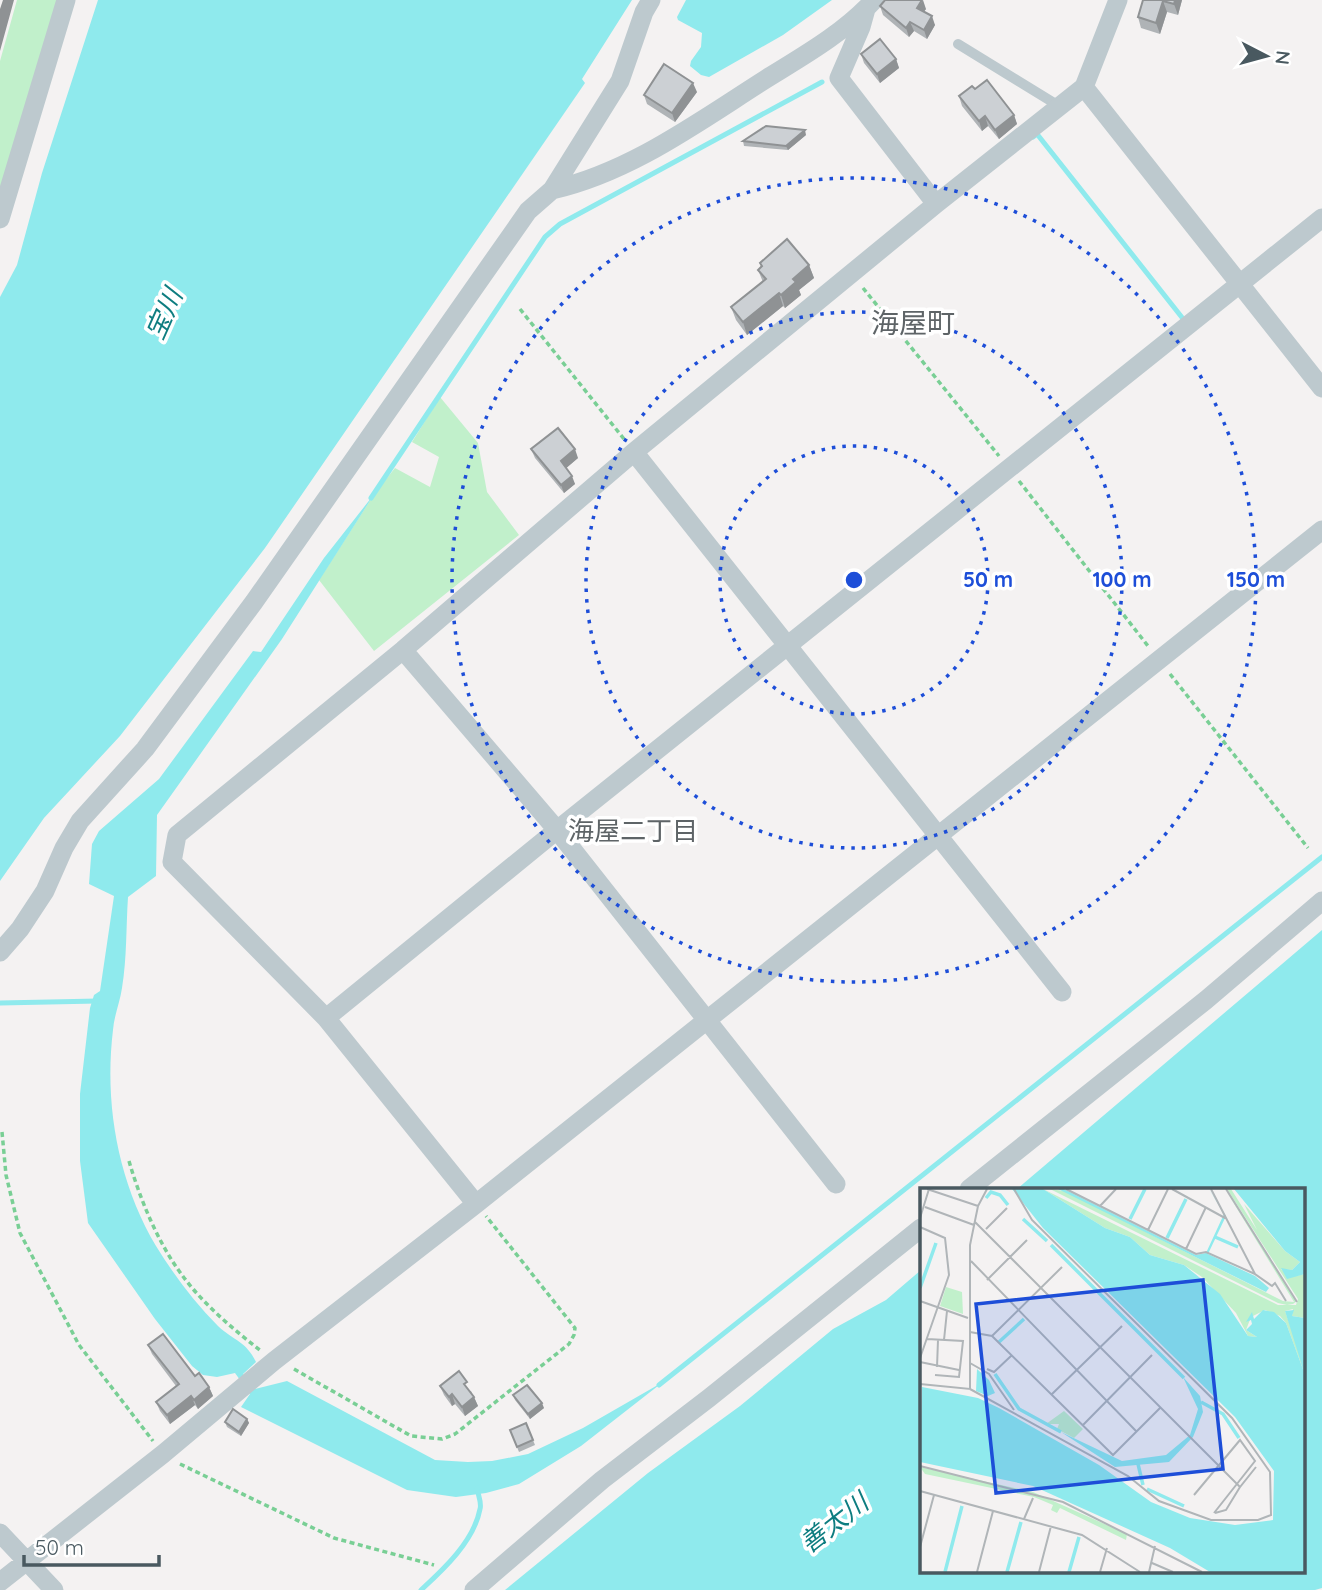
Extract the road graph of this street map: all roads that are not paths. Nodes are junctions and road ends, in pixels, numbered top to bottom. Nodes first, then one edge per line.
1 (66, 0) edge
2 (651, 0) edge
3 (1118, 0) edge
4 (870, 4) edge
5 (958, 44) dead end
6 (1084, 88) junction
7 (1059, 106) junction
8 (552, 190) junction
9 (936, 204) junction
10 (1322, 218) edge
11 (0, 219) edge
12 (1239, 284) junction
13 (1322, 388) edge
14 (635, 452) junction
15 (1322, 530) edge
16 (787, 645) junction
17 (403, 650) junction
18 (557, 830) junction
19 (938, 836) junction
20 (1322, 901) edge
21 (0, 951) edge
22 (1062, 992) dead end
23 (326, 1018) junction
24 (706, 1019) junction
25 (836, 1184) dead end
26 (971, 1188) edge
27 (476, 1204) junction
28 (920, 1229) edge
29 (0, 1533) edge
30 (27, 1560) junction
31 (0, 1582) edge
32 (54, 1590) edge
33 (474, 1590) edge

1 - 11 street
2 - 8 street
3 - 6 street
4 - 8 street
4 - 9 street
5 - 7 lane
6 - 7 street
6 - 12 street
7 - 9 street
8 - 21 street
9 - 14 street
10 - 12 street
12 - 13 street
12 - 16 street
14 - 16 street
14 - 17 street
15 - 19 street
16 - 18 street
16 - 19 street
17 - 18 street
17 - 23 street
18 - 23 street
18 - 24 street
19 - 22 street
19 - 24 street
20 - 26 street
23 - 27 street
24 - 25 street
24 - 27 street
27 - 30 street
28 - 33 street
29 - 30 street
30 - 31 street
30 - 32 street

